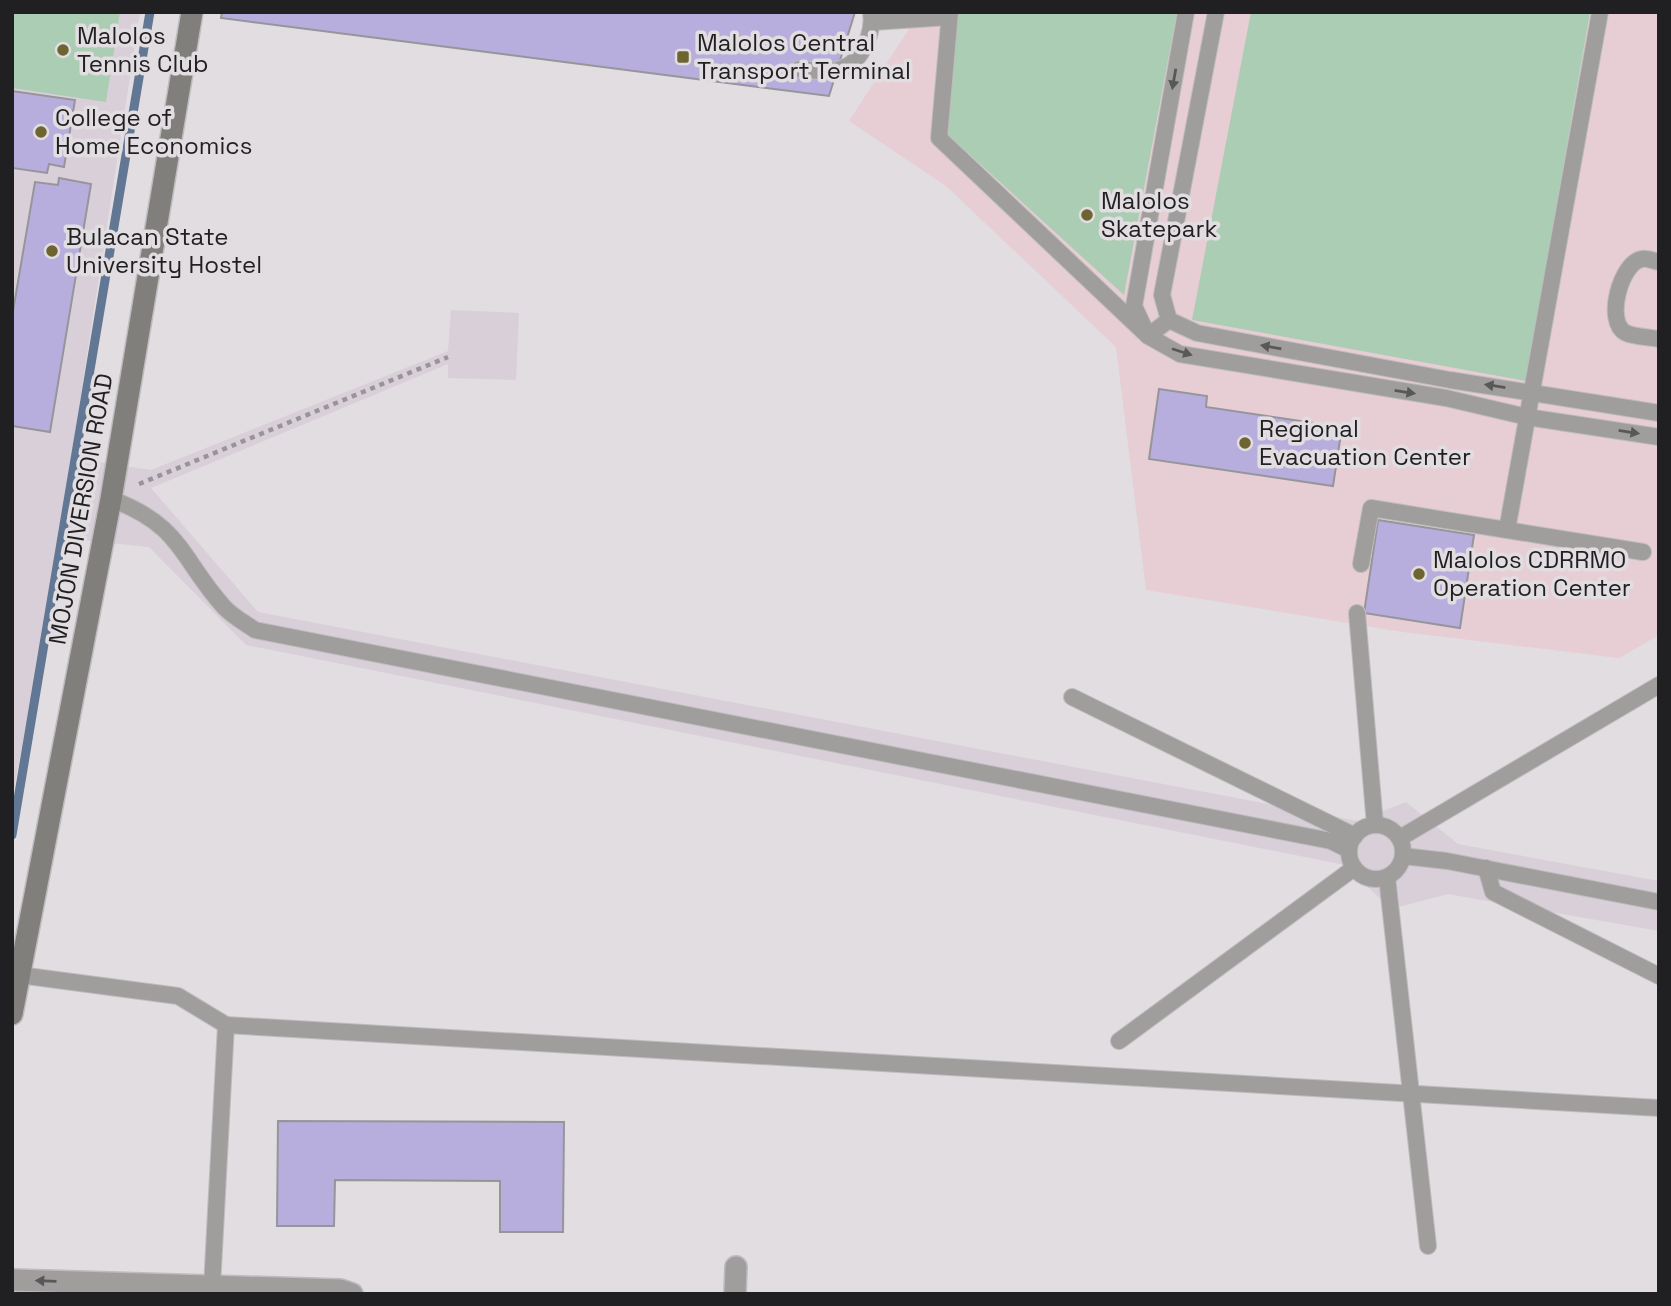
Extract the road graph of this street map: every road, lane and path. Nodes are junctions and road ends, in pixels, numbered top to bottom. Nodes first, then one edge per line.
1 (192, 12) edge
2 (1186, 12) edge
3 (1216, 12) edge
4 (1600, 12) edge
5 (950, 15) edge
6 (872, 17) edge
7 (799, 69) dead end
8 (1659, 262) edge
9 (1169, 320) junction
10 (1149, 336) junction
11 (1659, 339) edge
12 (449, 357) dead end
13 (1450, 380) junction
14 (1532, 392) junction
15 (1446, 398) junction
16 (1659, 412) edge
17 (1527, 417) junction
18 (1659, 437) edge
19 (120, 502) junction
20 (1507, 530) junction
21 (1643, 552) dead end
22 (1361, 564) dead end
23 (1357, 613) dead end
24 (1659, 685) edge
25 (1072, 697) dead end
26 (1376, 825) junction
27 (1400, 838) junction
28 (1352, 843) junction
29 (1403, 856) junction
30 (1354, 868) junction
31 (1486, 868) junction
32 (1387, 877) junction
33 (1659, 902) edge
34 (15, 975) edge
35 (1659, 976) edge
36 (12, 1014) edge
37 (226, 1025) junction
38 (1119, 1041) dead end
39 (1411, 1093) junction
40 (1659, 1108) edge
41 (1428, 1246) dead end
42 (736, 1267) dead end
43 (12, 1280) edge
44 (212, 1287) junction
45 (344, 1292) edge
46 (735, 1294) edge

1 - 19 street, MOJON DIVERSION ROAD
2 -> 10 lane
3 - 9 lane
4 - 14 lane
5 - 6 lane
5 - 10 lane
6 - 7 lane
8 - 11 lane
9 - 10 lane
13 -> 9 lane
10 -> 15 lane
12 - 19 path
14 -> 13 lane
13 - 15 lane
14 - 16 lane
14 - 17 lane
15 - 17 lane
17 -> 18 lane
17 - 20 lane
19 - 28 lane
19 - 34 street, MOJON DIVERSION ROAD
20 - 21 lane
20 - 22 lane
23 - 26 lane
24 - 27 lane
25 - 28 lane
26 - 27 lane
26 - 28 lane
27 - 29 lane
28 - 30 lane
29 - 31 lane
29 - 32 lane
30 - 32 lane
30 - 38 lane
31 - 33 lane
31 - 35 lane
32 - 39 lane
34 - 36 street, MOJON DIVERSION ROAD
34 - 37 lane
37 - 39 lane
37 - 44 lane
39 - 40 lane
39 - 41 lane
42 - 46 street
44 -> 43 street
44 - 45 street

